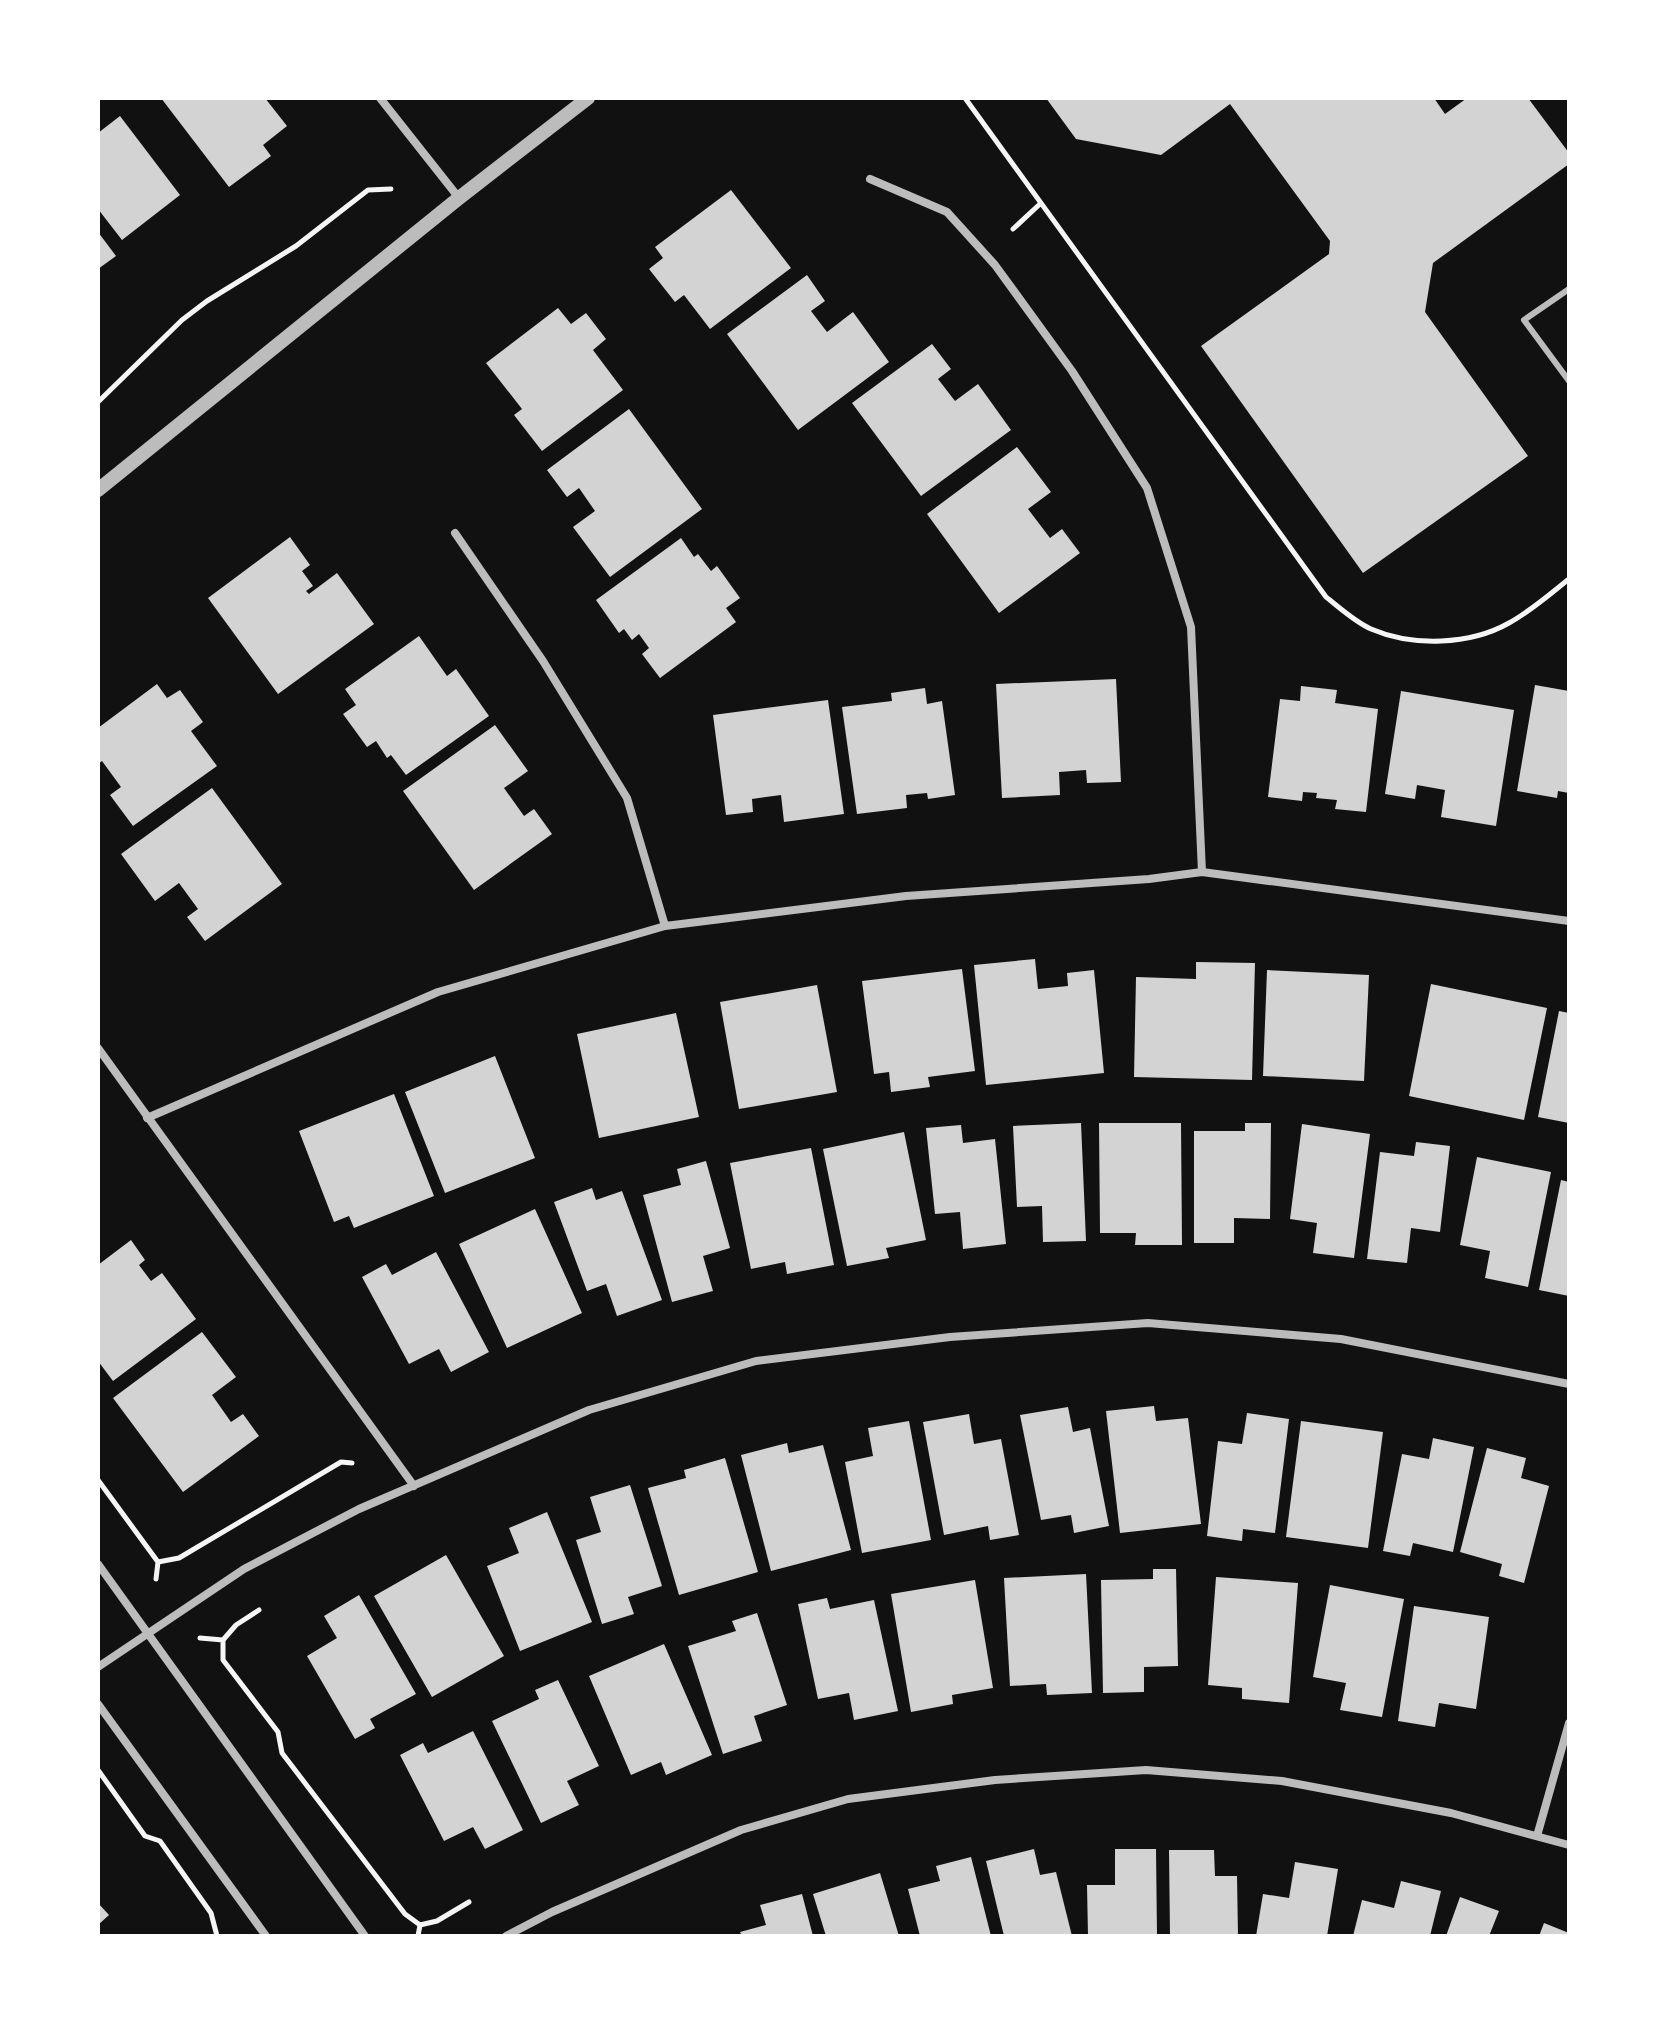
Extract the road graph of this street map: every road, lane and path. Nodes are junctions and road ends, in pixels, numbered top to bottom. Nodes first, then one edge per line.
1 (380, 98) edge
2 (588, 98) edge
3 (965, 98) edge
4 (870, 179) dead end
5 (391, 189) dead end
6 (459, 198) junction
7 (1041, 203) junction
8 (1013, 229) dead end
9 (1569, 289) edge
10 (1569, 381) edge
11 (98, 402) edge
12 (98, 490) edge
13 (455, 533) dead end
14 (1569, 579) edge
15 (1202, 872) junction
16 (1569, 921) edge
17 (665, 926) junction
18 (98, 1048) edge
19 (147, 1118) junction
20 (1569, 1384) edge
21 (352, 1463) dead end
22 (98, 1480) edge
23 (414, 1486) junction
24 (158, 1562) junction
25 (98, 1564) edge
26 (156, 1579) dead end
27 (259, 1610) dead end
28 (149, 1634) junction
29 (200, 1638) dead end
30 (223, 1640) junction
31 (98, 1667) edge
32 (98, 1704) edge
33 (1569, 1723) edge
34 (98, 1770) edge
35 (1537, 1836) junction
36 (1569, 1845) edge
37 (469, 1902) dead end
38 (420, 1925) junction
39 (217, 1936) edge
40 (266, 1936) edge
41 (365, 1936) edge
42 (418, 1936) edge
43 (506, 1936) edge

1 - 6 street
2 - 6 street
3 - 7 path
4 - 15 street
5 - 11 path
6 - 12 street
7 - 8 path
7 - 14 path
9 - 10 lane
13 - 17 street
15 - 16 street
15 - 17 street
17 - 19 street
18 - 19 street
19 - 23 street
20 - 23 street
21 - 24 path
22 - 24 path
23 - 28 street
24 - 26 path
25 - 28 street
27 - 30 path
28 - 31 street
28 - 41 street
29 - 30 path
30 - 38 path
32 - 40 street
33 - 35 street
34 - 39 path
35 - 36 street
35 - 43 street
37 - 38 path
38 - 42 path

